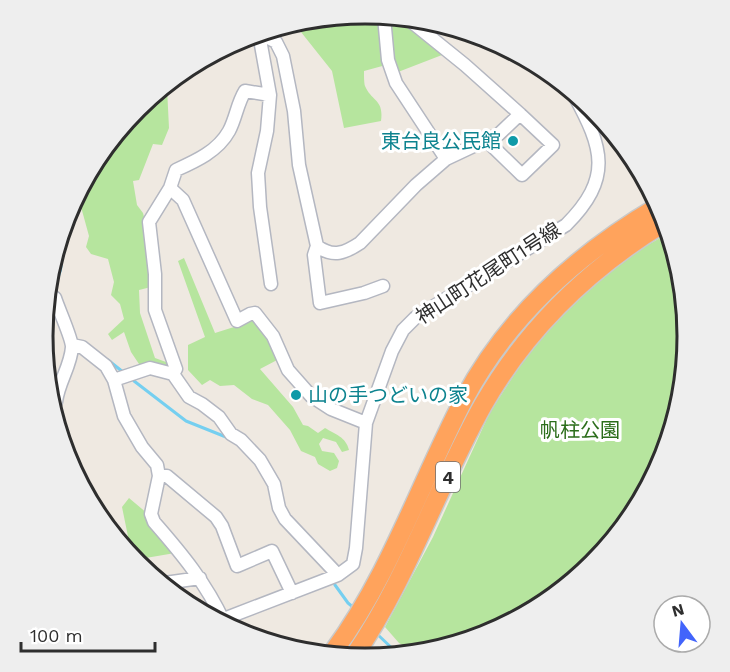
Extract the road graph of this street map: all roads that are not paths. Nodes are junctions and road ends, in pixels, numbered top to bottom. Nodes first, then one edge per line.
1 (385, 25) edge
2 (421, 29) edge
3 (271, 39) edge
4 (261, 42) edge
5 (270, 95) junction
6 (584, 113) edge
7 (520, 114) junction
8 (487, 141) junction
9 (446, 159) junction
10 (170, 188) junction
11 (651, 211) edge
12 (657, 227) edge
13 (317, 246) junction
14 (271, 284) dead end
15 (383, 286) dead end
16 (55, 304) edge
17 (72, 345) junction
18 (173, 374) junction
19 (114, 380) junction
20 (58, 388) edge
21 (366, 423) junction
22 (159, 476) junction
23 (338, 575) junction
24 (200, 578) junction
25 (172, 582) edge
26 (292, 593) junction
27 (216, 610) edge
28 (231, 618) edge
29 (338, 646) edge
30 (359, 648) edge

1 - 9 street
2 - 7 street
3 - 13 street
4 - 5 street
5 - 10 street
5 - 14 street
6 - 21 street, 神山町花尾町1号線
7 - 8 street
7 - 8 street
8 - 9 street
9 - 13 street
10 - 18 street
10 - 21 street
11 - 29 highway, 4
12 - 30 highway, 4
13 - 15 street
16 - 17 street
17 - 19 street
17 - 20 street
18 - 19 street
18 - 23 street
19 - 22 street
21 - 23 street, 神山町花尾町1号線
22 - 24 street
22 - 26 street
23 - 26 street
24 - 25 street
24 - 27 street
26 - 28 street

